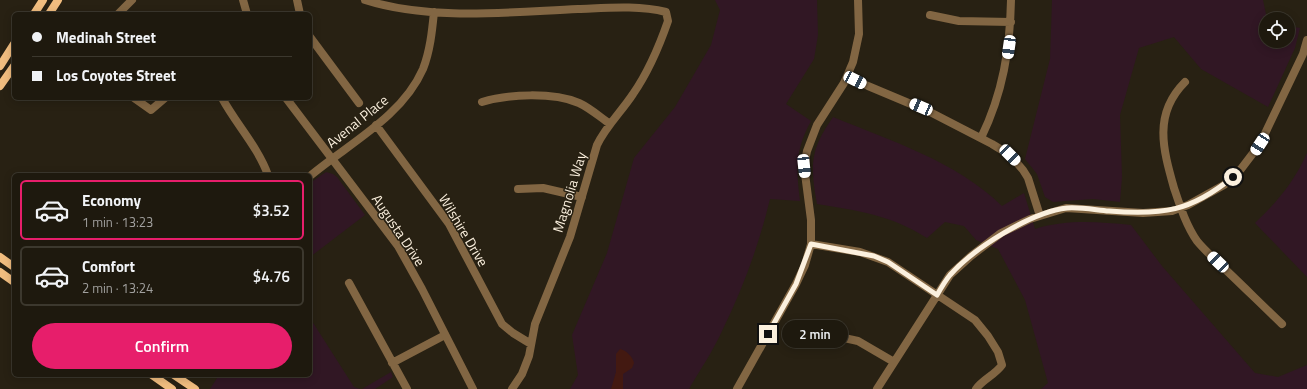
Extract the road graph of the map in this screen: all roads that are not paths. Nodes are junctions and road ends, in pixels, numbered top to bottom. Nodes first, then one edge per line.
1 (44, 0) edge
2 (58, 0) edge
3 (132, 0) edge
4 (243, 0) edge
5 (297, 0) edge
6 (365, 0) edge
7 (858, 0) edge
8 (1011, 0) edge
9 (35, 12) edge
10 (50, 12) edge
11 (120, 12) edge
12 (246, 12) edge
13 (300, 12) edge
14 (434, 12) junction
15 (930, 15) dead end
16 (1011, 22) junction
17 (312, 40) edge
18 (1307, 40) edge
19 (12, 47) edge
20 (0, 66) edge
21 (12, 69) edge
22 (847, 76) junction
23 (1185, 82) dead end
24 (0, 86) edge
25 (137, 100) edge
26 (163, 100) edge
27 (223, 100) edge
28 (288, 100) edge
29 (482, 102) dead end
30 (359, 103) dead end
31 (610, 124) junction
32 (376, 125) junction
33 (981, 138) junction
34 (331, 158) junction
35 (267, 173) edge
36 (312, 174) edge
37 (518, 189) dead end
38 (582, 197) junction
39 (1181, 208) junction
40 (1040, 216) junction
41 (811, 244) junction
42 (0, 257) edge
43 (12, 266) edge
44 (0, 272) edge
45 (12, 281) edge
46 (349, 283) dead end
47 (937, 295) junction
48 (1282, 324) dead end
49 (445, 335) junction
50 (835, 336) dead end
51 (531, 344) junction
52 (894, 362) junction
53 (392, 363) junction
54 (155, 377) edge
55 (177, 377) edge
56 (172, 389) edge
57 (195, 389) edge
58 (407, 389) edge
59 (473, 389) edge
60 (512, 389) edge
61 (737, 389) edge
62 (877, 389) edge
63 (976, 389) edge

1 - 9 main road
2 - 10 main road
3 - 11 street
4 - 12 street
5 - 13 street
6 - 14 street
7 - 22 street
8 - 16 street
14 - 31 street, Magnolia Way
14 - 32 street, Avenal Place
15 - 16 street
16 - 33 street
17 - 30 street
18 - 39 street
19 - 20 main road
21 - 24 main road
22 - 33 street
22 - 41 street
23 - 39 street
25 - 26 street
27 - 35 street
28 - 34 street, Augusta Drive
29 - 31 street
31 - 38 street, Magnolia Way
32 - 34 street, Avenal Place
32 - 51 street, Wilshire Drive
33 - 40 street
34 - 36 street, Avenal Place
34 - 49 street, Augusta Drive
37 - 38 street
38 - 51 street, Magnolia Way
39 - 40 street
39 - 48 street
40 - 47 street
41 - 47 street
41 - 61 street
42 - 43 main road
44 - 45 main road
46 - 53 street
47 - 52 street
47 - 63 street
49 - 53 street
49 - 59 street, Augusta Drive
50 - 52 street
51 - 60 street, Magnolia Way
52 - 62 street
53 - 58 street
54 - 56 main road
55 - 57 main road

